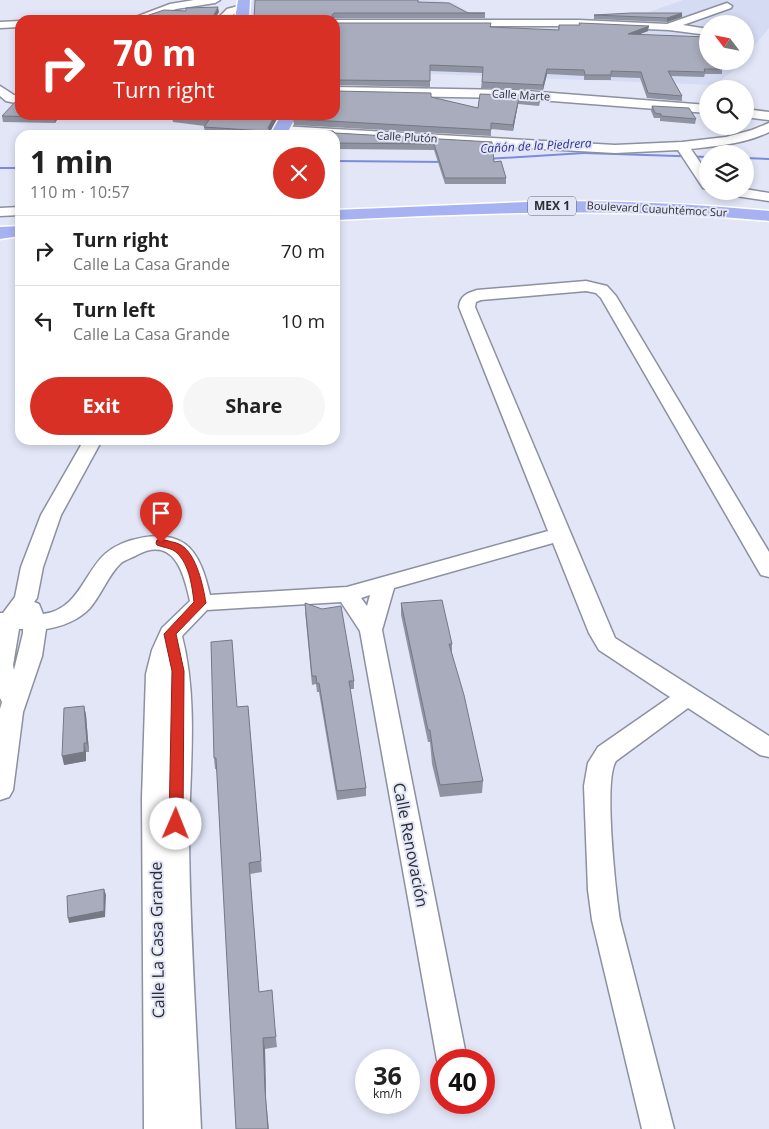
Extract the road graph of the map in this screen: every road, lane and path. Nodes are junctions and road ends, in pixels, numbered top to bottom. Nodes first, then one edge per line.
1 (215, 0) edge
2 (727, 6) dead end
3 (242, 10) edge
4 (150, 15) edge
5 (227, 15) edge
6 (340, 23) edge
7 (15, 24) edge
8 (0, 25) edge
9 (668, 26) junction
10 (699, 31) edge
11 (0, 90) edge
12 (340, 91) edge
13 (15, 99) edge
14 (699, 108) edge
15 (754, 114) edge
16 (769, 116) edge
17 (769, 127) edge
18 (340, 135) edge
19 (688, 154) junction
20 (699, 171) edge
21 (754, 195) edge
22 (769, 197) edge
23 (15, 211) edge
24 (0, 212) edge
25 (340, 215) edge
26 (769, 216) edge
27 (15, 232) edge
28 (0, 233) edge
29 (90, 445) edge
30 (560, 534) junction
31 (769, 570) edge
32 (384, 584) junction
33 (347, 594) junction
34 (26, 598) junction
35 (200, 603) junction
36 (5, 621) edge
37 (36, 622) junction
38 (371, 630) junction
39 (170, 634) junction
40 (688, 697) junction
41 (14, 702) junction
42 (769, 748) edge
43 (0, 790) edge
44 (450, 1049) edge
45 (160, 1129) edge
46 (185, 1129) edge
47 (658, 1129) edge

1 - 4 street
2 - 9 street
3 - 5 street
6 - 9 street
7 - 8 street
9 - 10 street
11 - 13 street
12 - 14 street, Calle Marte
15 - 16 street
17 - 19 street, Calle Plutón
18 - 19 street, Calle Plutón
19 - 20 street
21 - 22 street
23 - 24 street
25 - 26 main road, Boulevard Cuauhtémoc Sur / MEX 1
27 - 28 main road
29 - 34 street
30 - 31 street
30 - 32 street
30 - 40 street
32 - 33 street
32 - 38 street, Calle Renovación
33 - 35 street
33 - 38 street, Calle Renovación
34 - 36 street
34 - 37 street
35 - 37 street
35 - 39 street, Calle La Casa Grande
36 - 37 street
36 - 41 street
37 - 41 street
38 - 44 street, Calle Renovación
39 - 45 street, Calle La Casa Grande
39 - 46 street, Calle La Casa Grande
40 - 42 street
40 - 47 street
41 - 43 street

